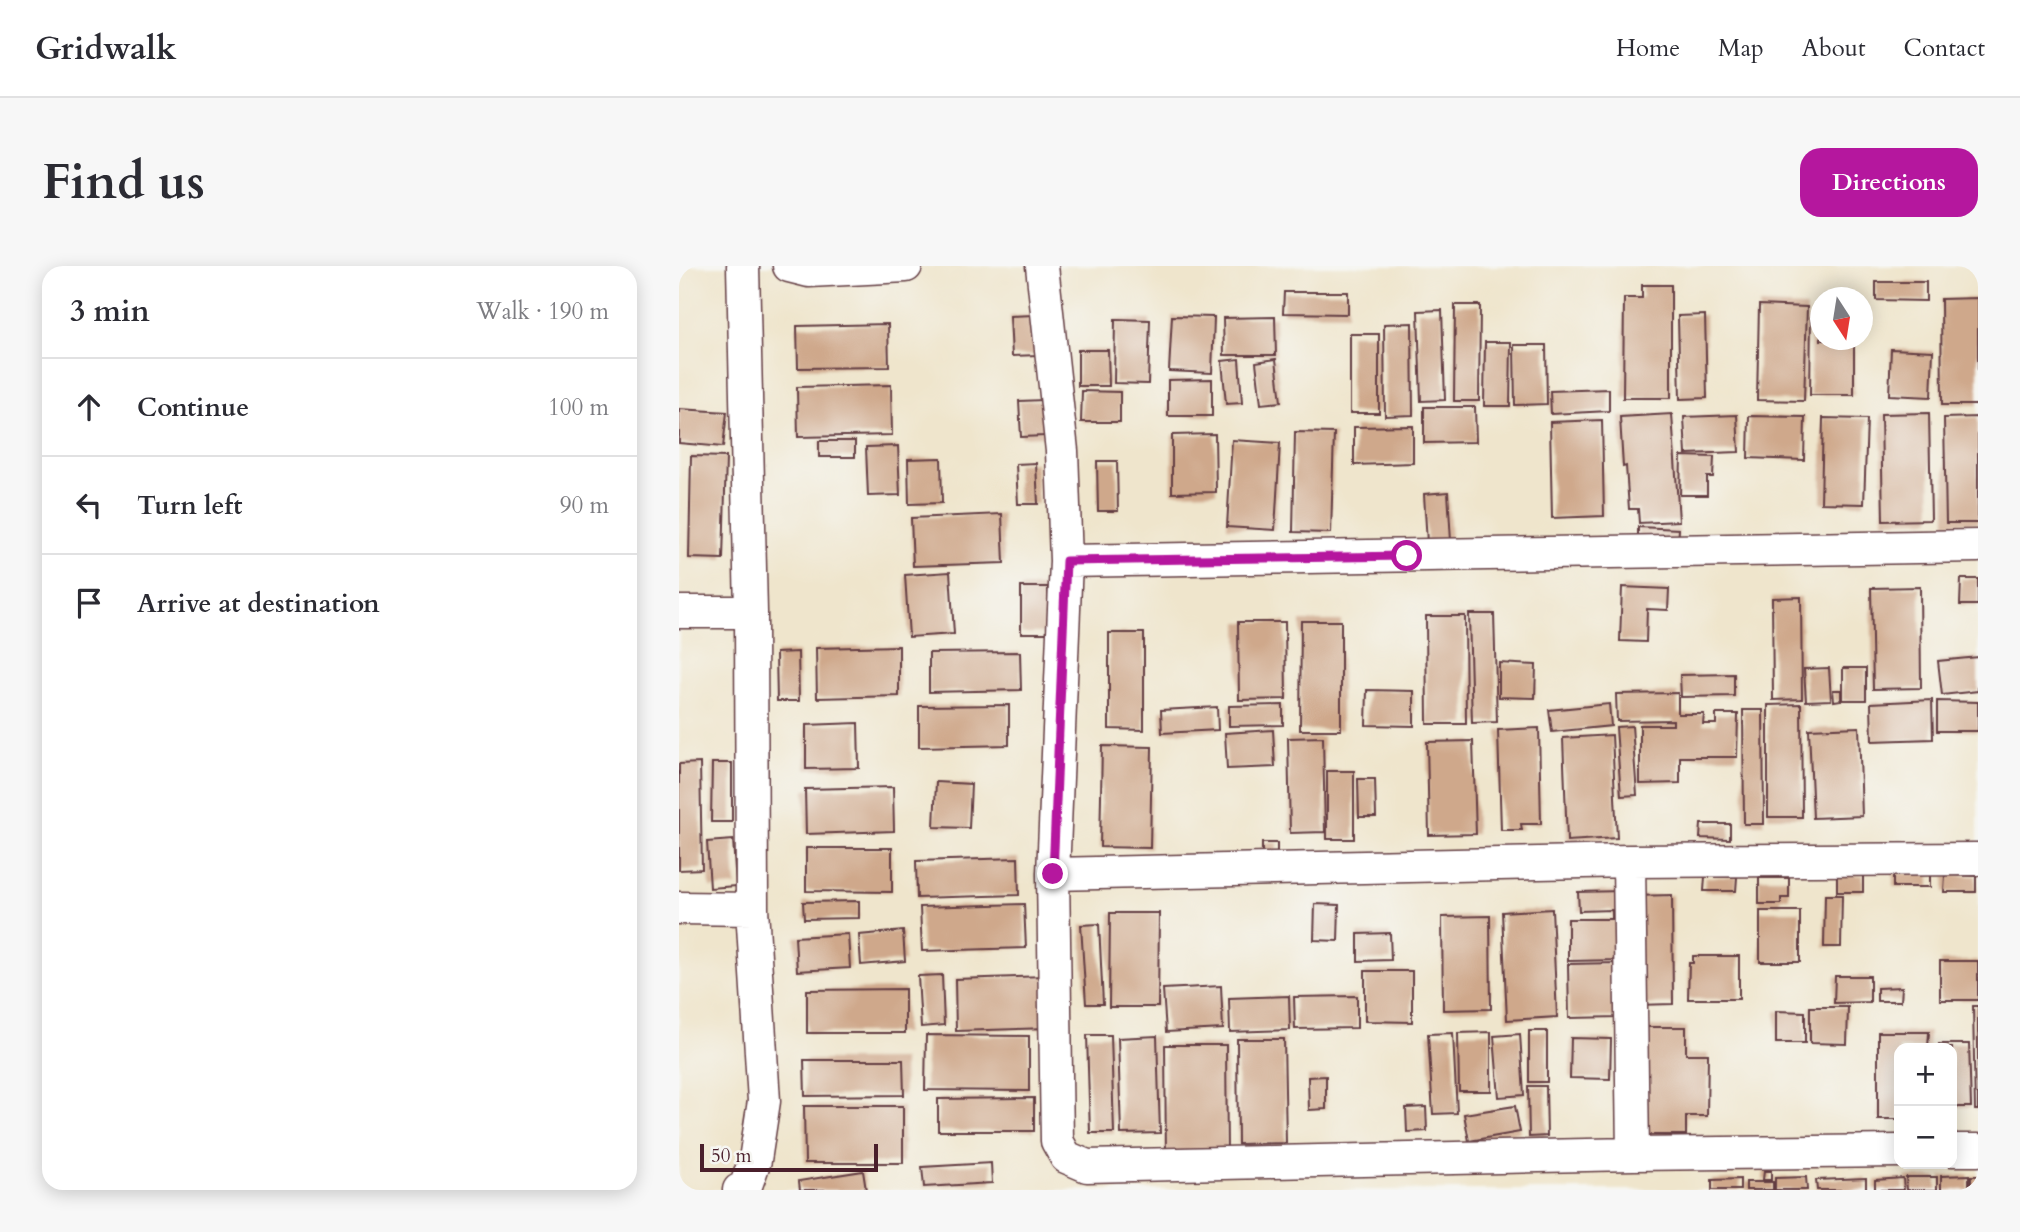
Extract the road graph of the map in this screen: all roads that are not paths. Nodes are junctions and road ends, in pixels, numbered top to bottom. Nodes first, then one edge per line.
1 (743, 266) edge
2 (789, 266) edge
3 (907, 266) edge
4 (1042, 266) edge
5 (1978, 546) edge
6 (1066, 561) junction
7 (679, 612) edge
8 (751, 612) junction
9 (1978, 859) edge
10 (1629, 861) junction
11 (1053, 874) junction
12 (679, 908) edge
13 (752, 909) junction
14 (1957, 1150) edge
15 (1978, 1150) edge
16 (1894, 1151) edge
17 (1633, 1154) junction
18 (739, 1190) edge

1 - 8 street
2 - 3 street
4 - 6 street
5 - 6 street
6 - 11 street
7 - 8 street
8 - 13 street
9 - 10 street
10 - 11 street
10 - 17 street
11 - 17 street
12 - 13 street
13 - 18 street
14 - 15 street
16 - 17 street

